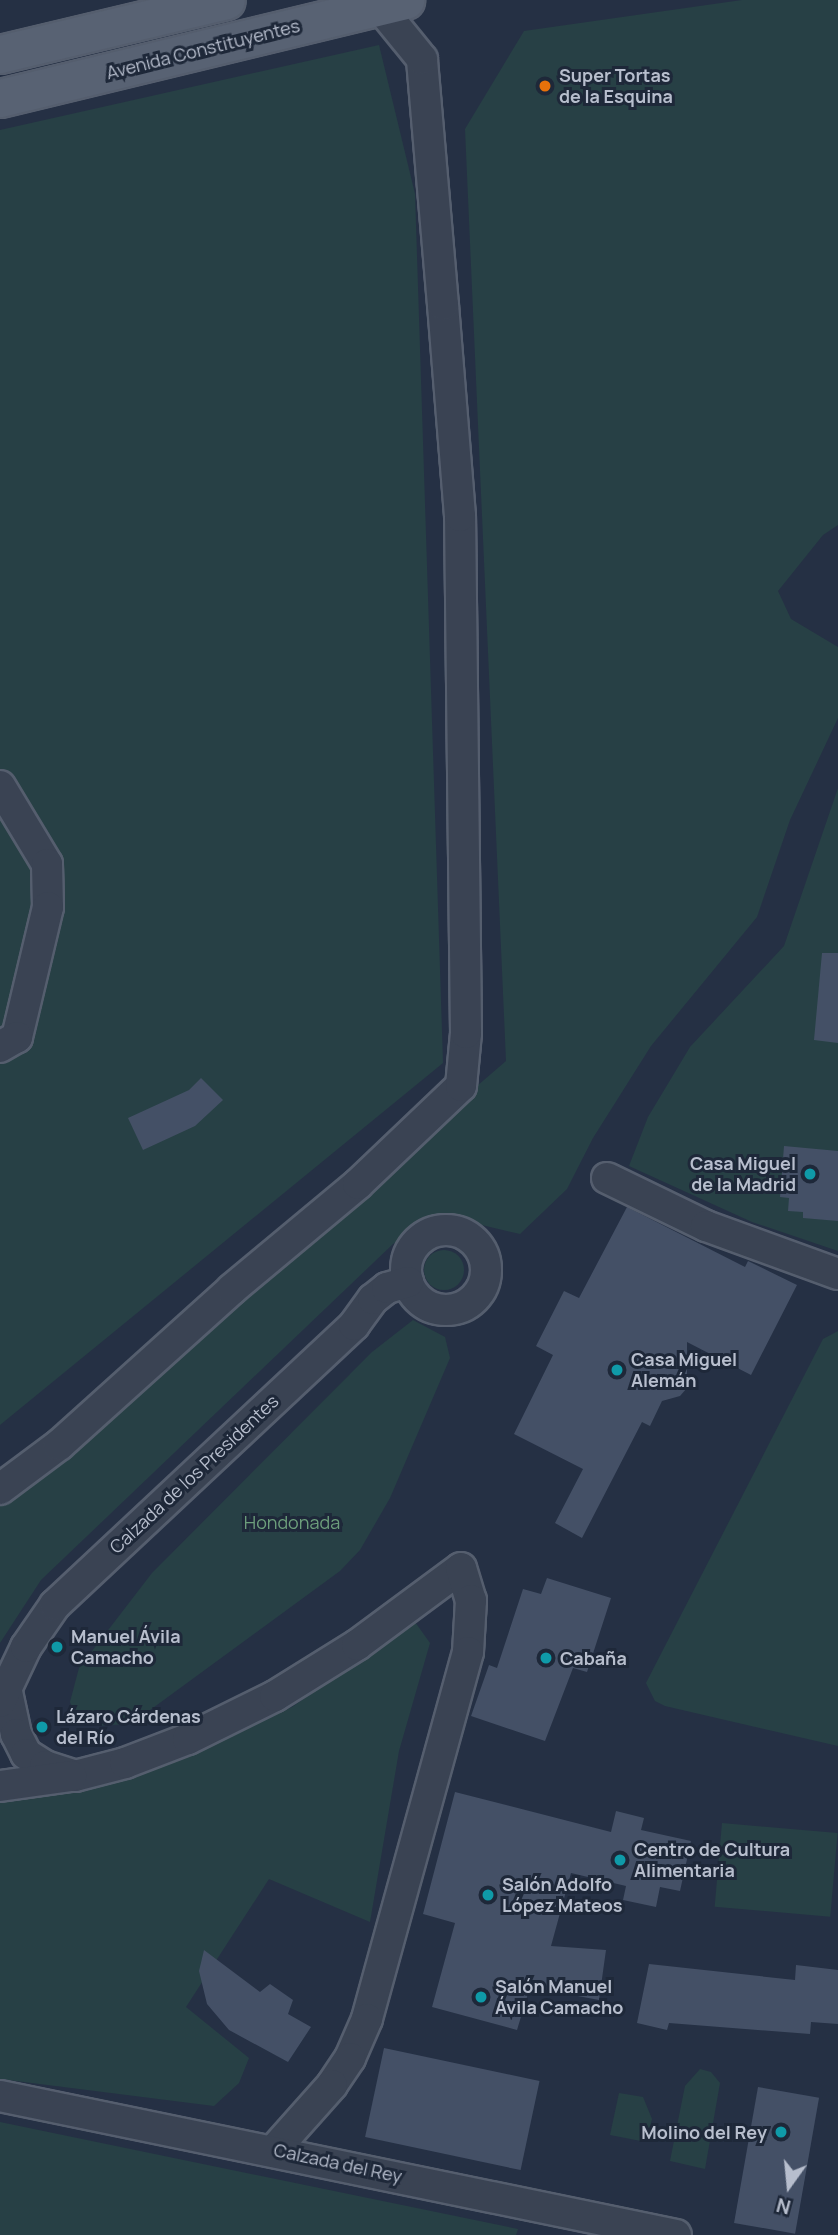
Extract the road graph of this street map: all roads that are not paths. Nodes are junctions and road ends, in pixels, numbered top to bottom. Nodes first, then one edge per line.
1 (226, 0) edge
2 (386, 2) edge
3 (0, 54) edge
4 (0, 98) edge
5 (0, 786) edge
6 (0, 1047) edge
7 (607, 1178) dead end
8 (838, 1274) edge
9 (408, 1282) dead end
10 (0, 1489) edge
11 (4, 1697) edge
12 (75, 1776) junction
13 (0, 1786) edge
14 (0, 2096) edge
15 (274, 2150) junction
16 (676, 2235) edge

1 - 3 main road
2 - 4 main road, Avenida Constituyentes
2 - 10 street
5 - 6 street
7 - 8 street
9 - 11 street, Calzada de los Presidentes
11 - 12 street
12 - 13 street
12 - 15 street
14 - 15 street, Calzada del Rey
15 - 16 street, Calzada del Rey

